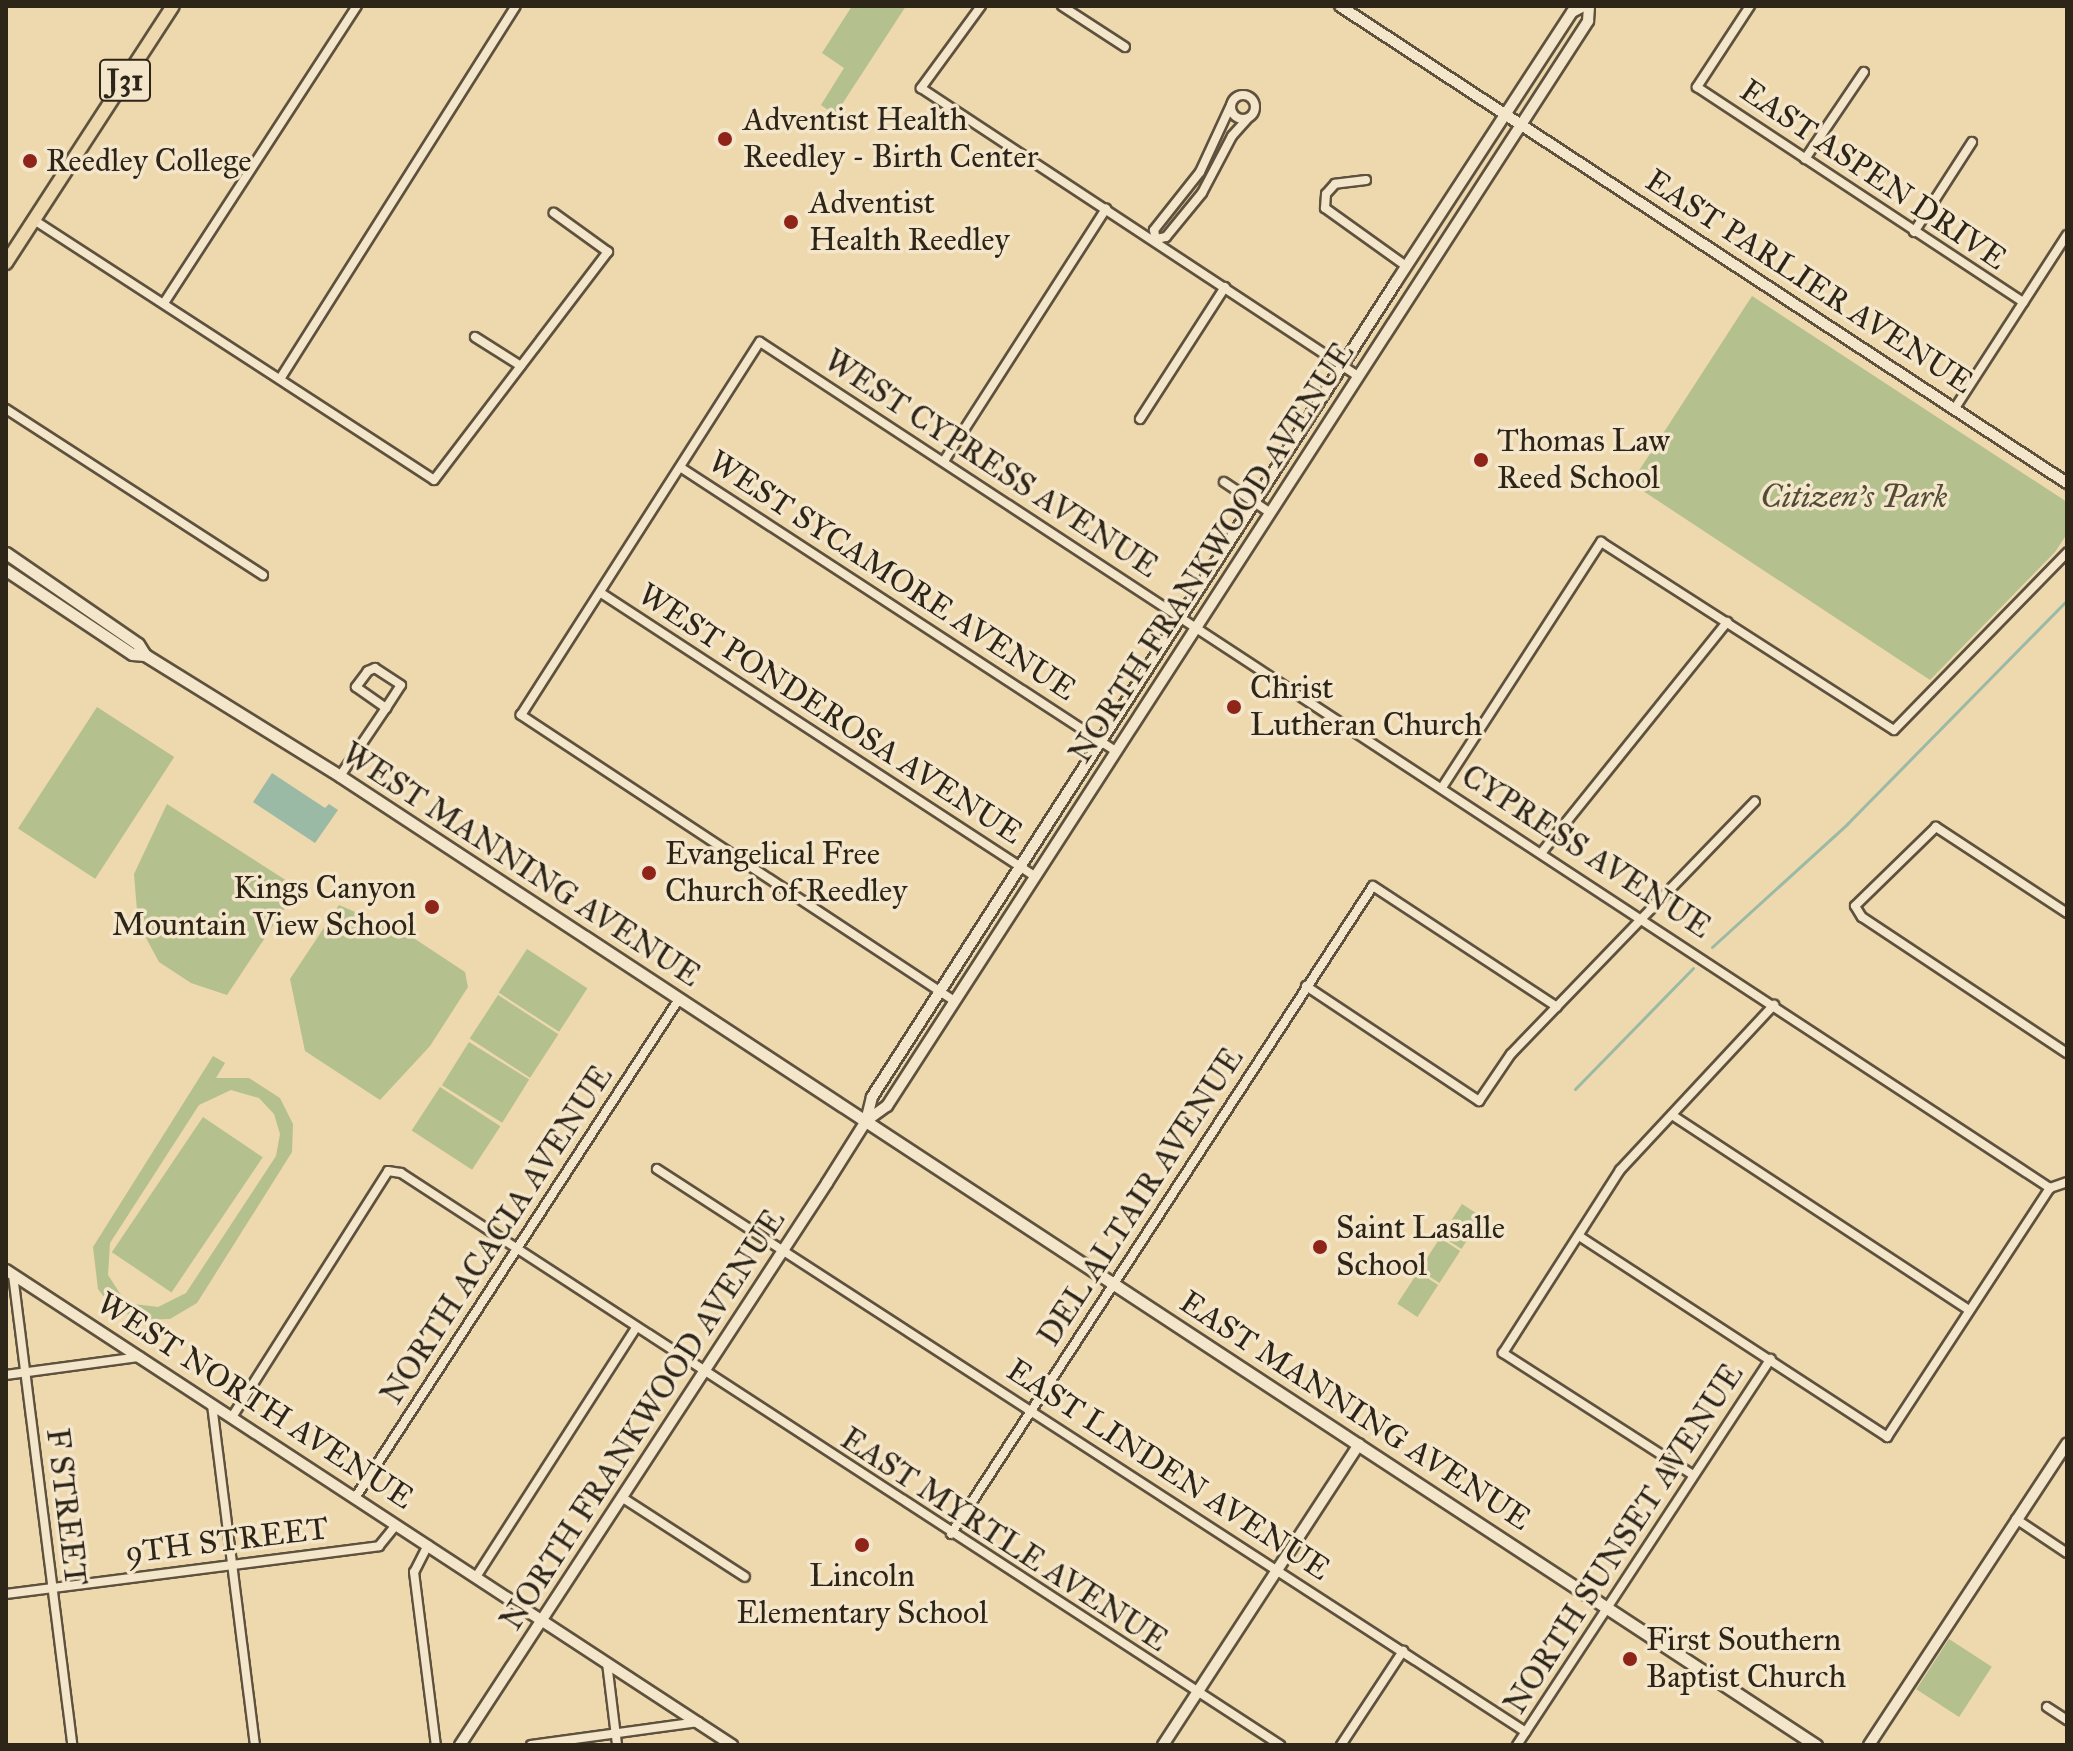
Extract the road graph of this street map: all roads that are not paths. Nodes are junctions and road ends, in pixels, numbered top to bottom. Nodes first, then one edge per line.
1 (173, 6) edge
2 (357, 6) edge
3 (981, 6) edge
4 (1062, 6) edge
5 (1340, 6) edge
6 (1586, 6) edge
7 (1750, 6) edge
8 (513, 7) edge
9 (1125, 47) dead end
10 (1864, 72) dead end
11 (1231, 105) junction
12 (1506, 115) junction
13 (1248, 118) junction
14 (1521, 125) junction
15 (1972, 142) dead end
16 (1805, 159) junction
17 (1366, 180) dead end
18 (1106, 209) junction
19 (554, 213) dead end
20 (34, 220) junction
21 (1914, 232) junction
22 (2067, 235) edge
23 (1160, 239) junction
24 (6, 263) edge
25 (1406, 266) junction
26 (1225, 287) junction
27 (2023, 302) junction
28 (164, 303) junction
29 (475, 337) dead end
30 (1344, 365) junction
31 (521, 366) junction
32 (1358, 376) junction
33 (280, 379) junction
34 (1955, 408) junction
35 (6, 409) edge
36 (1140, 419) dead end
37 (944, 461) junction
38 (683, 469) junction
39 (1224, 482) dead end
40 (2067, 483) edge
41 (1255, 503) junction
42 (1269, 512) junction
43 (6, 553) edge
44 (2067, 553) edge
45 (6, 570) edge
46 (263, 575) dead end
47 (601, 593) junction
48 (1181, 617) junction
49 (1727, 622) junction
50 (1196, 625) junction
51 (145, 655) junction
52 (386, 708) junction
53 (1101, 742) junction
54 (1114, 750) junction
55 (340, 776) junction
56 (1443, 786) junction
57 (1755, 801) dead end
58 (1543, 851) junction
59 (1021, 867) junction
60 (1033, 875) junction
61 (2067, 913) edge
62 (1642, 918) junction
63 (1306, 986) junction
64 (940, 991) junction
65 (679, 999) junction
66 (953, 1000) junction
67 (1774, 1005) junction
68 (1557, 1007) junction
69 (2067, 1053) edge
70 (1672, 1115) junction
71 (866, 1121) junction
72 (657, 1169) dead end
73 (2067, 1182) edge
74 (2050, 1188) junction
75 (1579, 1236) junction
76 (516, 1248) junction
77 (784, 1249) junction
78 (9, 1272) edge
79 (1114, 1283) junction
80 (1969, 1310) junction
81 (635, 1329) junction
82 (141, 1357) junction
83 (1771, 1359) junction
84 (25, 1372) junction
85 (703, 1373) junction
86 (6, 1375) edge
87 (212, 1405) junction
88 (1031, 1410) junction
89 (232, 1417) junction
90 (2067, 1443) edge
91 (1359, 1444) junction
92 (1693, 1475) junction
93 (355, 1498) junction
94 (623, 1498) junction
95 (2016, 1519) junction
96 (396, 1525) junction
97 (951, 1534) junction
98 (428, 1545) junction
99 (2067, 1553) edge
100 (230, 1565) junction
101 (1278, 1570) junction
102 (476, 1577) junction
103 (745, 1577) dead end
104 (52, 1588) junction
105 (6, 1594) edge
106 (1607, 1608) junction
107 (542, 1620) junction
108 (1403, 1651) junction
109 (607, 1663) junction
110 (1198, 1692) junction
111 (2047, 1707) dead end
112 (2067, 1720) edge
113 (698, 1722) junction
114 (1526, 1732) junction
115 (616, 1734) junction
116 (72, 1745) edge
117 (255, 1745) edge
118 (436, 1745) edge
119 (460, 1745) edge
120 (531, 1745) edge
121 (617, 1745) edge
122 (732, 1745) edge
123 (1163, 1745) edge
124 (1280, 1745) edge
125 (1341, 1745) edge
126 (1517, 1745) edge
127 (1816, 1745) edge
128 (1869, 1745) edge

1 - 20 main road, J31
2 - 28 street
3 - 18 street
4 - 9 street
5 - 12 street, EAST PARLIER AVENUE
6 - 12 street, NORTH FRANKWOOD AVENUE
6 - 14 street, NORTH FRANKWOOD AVENUE
7 - 16 street, EAST ASPEN DRIVE
8 - 33 street
10 - 16 street
11 - 13 street
11 - 13 street
11 - 23 street
12 - 14 street, EAST PARLIER AVENUE
12 - 25 street, NORTH FRANKWOOD AVENUE
13 - 23 street
14 - 32 street, NORTH FRANKWOOD AVENUE
14 - 34 street, EAST PARLIER AVENUE
15 - 21 street
16 - 21 street, EAST ASPEN DRIVE
17 - 25 street
18 - 23 street
18 - 37 street
19 - 31 street
20 - 24 main road, J31
20 - 28 street
21 - 27 street, EAST ASPEN DRIVE
22 - 27 street
23 - 26 street
25 - 30 street, NORTH FRANKWOOD AVENUE
26 - 30 street
26 - 36 street
27 - 34 street
28 - 33 street
29 - 31 street
30 - 32 street
30 - 41 street, NORTH FRANKWOOD AVENUE
31 - 33 street
32 - 42 street, NORTH FRANKWOOD AVENUE
34 - 40 street, EAST PARLIER AVENUE
35 - 46 street
37 - 38 street, WEST CYPRESS AVENUE
37 - 48 street, WEST CYPRESS AVENUE
38 - 47 street
38 - 53 street, WEST SYCAMORE AVENUE
39 - 41 street
41 - 42 street
41 - 48 street, NORTH FRANKWOOD AVENUE
42 - 50 street, NORTH FRANKWOOD AVENUE
43 - 51 main road, WEST MANNING AVENUE
44 - 49 street
45 - 51 main road, WEST MANNING AVENUE
47 - 59 street, WEST PONDEROSA AVENUE
47 - 64 street
48 - 50 street, WEST CYPRESS AVENUE
48 - 53 street, NORTH FRANKWOOD AVENUE
49 - 56 street
49 - 58 street
50 - 54 street, NORTH FRANKWOOD AVENUE
50 - 56 street, CYPRESS AVENUE
51 - 55 main road, WEST MANNING AVENUE
52 - 52 street
52 - 55 street
53 - 54 street, WEST SYCAMORE AVENUE
53 - 59 street, NORTH FRANKWOOD AVENUE
54 - 60 street, NORTH FRANKWOOD AVENUE
55 - 65 main road, WEST MANNING AVENUE
56 - 58 street, CYPRESS AVENUE
57 - 62 street
58 - 62 street, CYPRESS AVENUE
59 - 60 street, WEST PONDEROSA AVENUE
59 - 64 street, NORTH FRANKWOOD AVENUE
60 - 66 street, NORTH FRANKWOOD AVENUE
61 - 69 street
62 - 67 street, CYPRESS AVENUE
62 - 68 street
63 - 68 street
63 - 68 street, DEL ALTAIR AVENUE
63 - 79 street, DEL ALTAIR AVENUE
64 - 66 street
64 - 71 street, NORTH FRANKWOOD AVENUE
65 - 71 main road, WEST MANNING AVENUE
65 - 76 street, NORTH ACACIA AVENUE
66 - 71 street, NORTH FRANKWOOD AVENUE
67 - 70 street
67 - 74 street, CYPRESS AVENUE
70 - 75 street
70 - 80 street
71 - 77 street, NORTH FRANKWOOD AVENUE
71 - 79 main road, EAST MANNING AVENUE
72 - 77 street, EAST LINDEN AVENUE
73 - 74 street
74 - 80 street
75 - 83 street
75 - 92 street
76 - 81 street, EAST MYRTLE AVENUE
76 - 89 street, EAST MYRTLE AVENUE
76 - 93 street, NORTH ACACIA AVENUE
77 - 85 street, NORTH FRANKWOOD AVENUE
77 - 88 street, EAST LINDEN AVENUE
78 - 82 street, WEST NORTH AVENUE
78 - 84 street, F STREET
79 - 88 street, DEL ALTAIR AVENUE
79 - 91 main road, EAST MANNING AVENUE
80 - 83 street
81 - 85 street, EAST MYRTLE AVENUE
81 - 102 street
82 - 84 street
82 - 87 street, WEST NORTH AVENUE
83 - 92 street, NORTH SUNSET AVENUE
84 - 86 street
84 - 104 street, F STREET
85 - 94 street, NORTH FRANKWOOD AVENUE
85 - 97 street, EAST MYRTLE AVENUE
87 - 89 street, WEST NORTH AVENUE
87 - 100 street
88 - 97 street, DEL ALTAIR AVENUE
88 - 101 street, EAST LINDEN AVENUE
89 - 93 street, WEST NORTH AVENUE
90 - 95 street
91 - 101 street
91 - 106 main road, EAST MANNING AVENUE
92 - 106 street, NORTH SUNSET AVENUE
93 - 96 street, WEST NORTH AVENUE
94 - 103 street
94 - 107 street, NORTH FRANKWOOD AVENUE
95 - 99 street
95 - 128 street
96 - 98 street, WEST NORTH AVENUE
96 - 100 street, 9TH STREET
97 - 110 street, EAST MYRTLE AVENUE
98 - 102 street, WEST NORTH AVENUE
98 - 118 street
100 - 104 street, 9TH STREET
100 - 117 street
101 - 108 street, EAST LINDEN AVENUE
101 - 110 street
102 - 107 street, WEST NORTH AVENUE
104 - 105 street, 9TH STREET
104 - 116 street, F STREET
106 - 114 street, NORTH SUNSET AVENUE
106 - 127 main road, EAST MANNING AVENUE
107 - 109 street, WEST NORTH AVENUE
107 - 119 street, NORTH FRANKWOOD AVENUE
108 - 114 street, EAST LINDEN AVENUE
108 - 125 street
109 - 113 street, WEST NORTH AVENUE
109 - 115 street
110 - 123 street
110 - 124 street, EAST MYRTLE AVENUE
111 - 112 street
113 - 115 street
113 - 122 street, WEST NORTH AVENUE
114 - 126 street, NORTH SUNSET AVENUE
115 - 120 street
115 - 121 street

